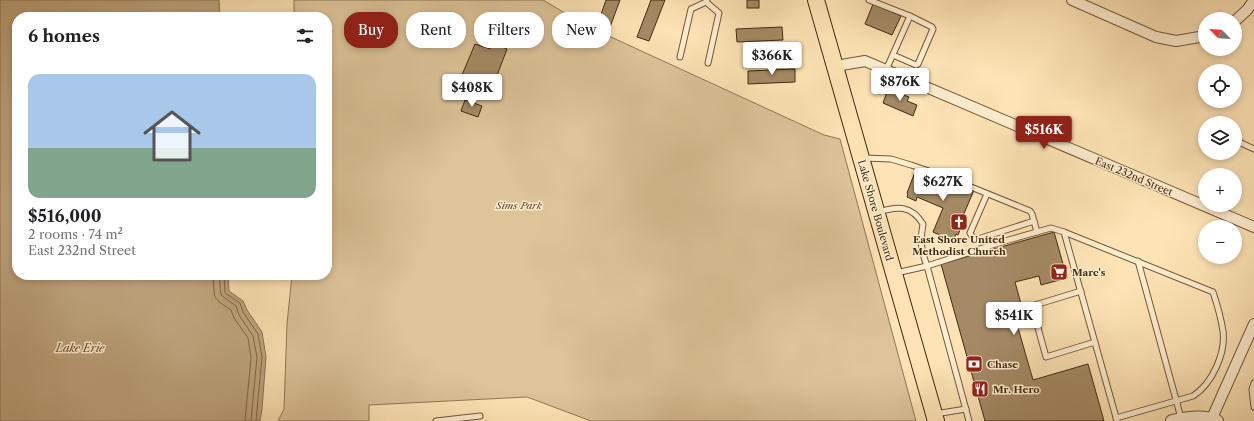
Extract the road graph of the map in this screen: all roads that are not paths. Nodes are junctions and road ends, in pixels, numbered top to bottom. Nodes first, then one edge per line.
1 (816, 0) edge
2 (869, 0) edge
3 (1072, 0) edge
4 (1254, 0) edge
5 (706, 1) edge
6 (1242, 15) edge
7 (910, 16) junction
8 (1198, 37) edge
9 (893, 55) junction
10 (680, 57) dead end
11 (708, 63) dead end
12 (836, 66) junction
13 (886, 70) junction
14 (1242, 143) edge
15 (1254, 149) edge
16 (862, 158) junction
17 (987, 194) junction
18 (877, 212) junction
19 (1034, 222) junction
20 (1254, 227) edge
21 (1037, 232) junction
22 (1064, 232) junction
23 (1138, 261) junction
24 (928, 266) junction
25 (894, 274) junction
26 (1080, 292) junction
27 (1254, 324) edge
28 (1095, 342) junction
29 (1254, 383) edge
30 (1176, 401) junction
31 (1254, 407) edge
32 (966, 409) junction
33 (480, 416) dead end
34 (935, 418) edge
35 (1117, 419) edge
36 (1176, 420) edge
37 (1215, 420) edge
38 (436, 421) edge
39 (969, 421) edge

1 - 12 main road, Lake Shore Boulevard
2 - 7 lane
3 - 8 street
4 - 6 street
5 - 10 lane
5 - 11 lane
7 - 9 lane
7 - 9 lane
9 - 13 lane
12 - 13 street, East 232nd Street
12 - 16 main road, Lake Shore Boulevard
13 - 20 street, East 232nd Street
14 - 15 lane
16 - 17 lane
16 - 18 main road, Lake Shore Boulevard
17 - 19 lane
17 - 19 lane
18 - 24 lane
18 - 25 main road, Lake Shore Boulevard
19 - 21 lane
21 - 22 lane
21 - 24 lane
22 - 23 lane
22 - 26 lane
23 - 30 lane
23 - 30 lane
24 - 25 lane
24 - 32 lane
25 - 34 main road, Lake Shore Boulevard
26 - 28 lane
26 - 28 lane
27 - 37 street
28 - 35 lane
29 - 31 lane
30 - 35 lane
30 - 36 lane
32 - 34 lane
32 - 39 lane
33 - 38 lane
36 - 37 street

